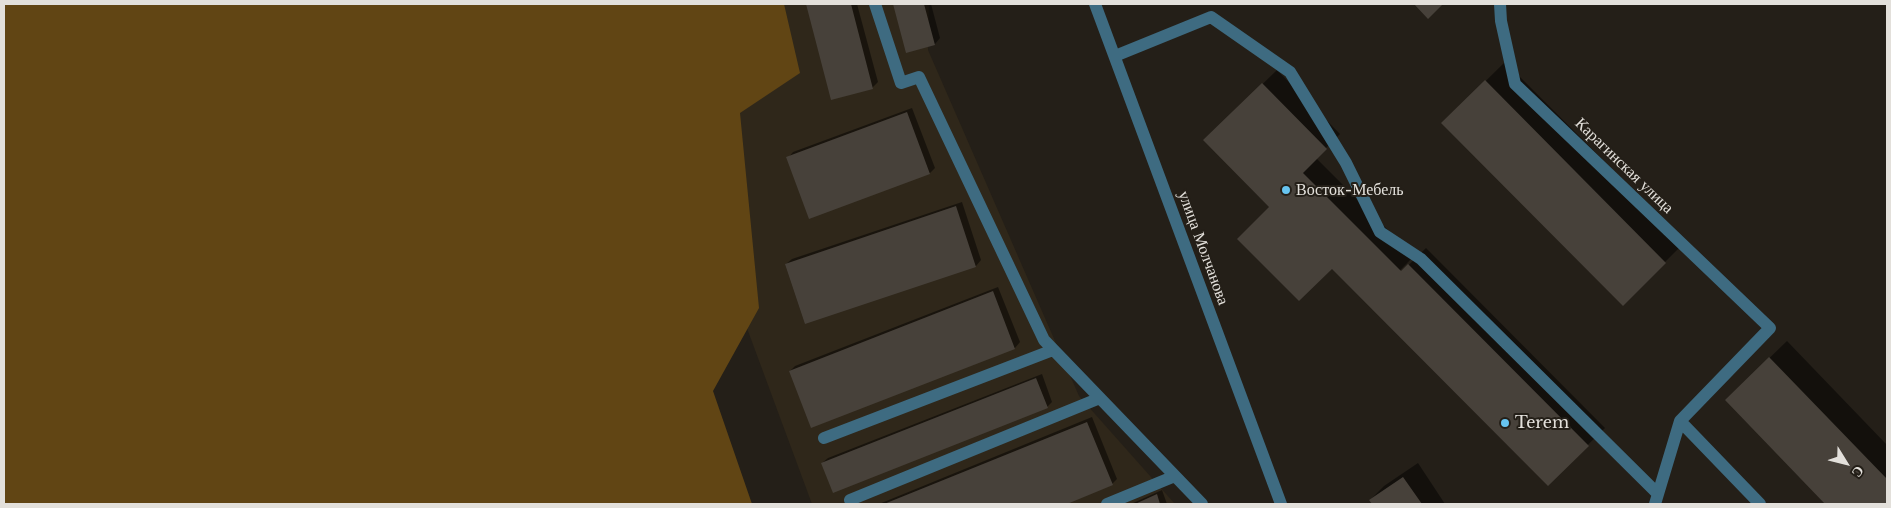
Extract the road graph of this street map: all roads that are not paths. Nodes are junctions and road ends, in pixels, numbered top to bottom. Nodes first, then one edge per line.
1 (875, 4) edge
2 (1096, 4) edge
3 (1500, 4) edge
4 (1115, 56) junction
5 (1053, 350) junction
6 (1100, 398) junction
7 (1680, 421) junction
8 (824, 438) dead end
9 (1175, 476) junction
10 (1656, 499) edge
11 (850, 500) dead end
12 (1107, 504) edge
13 (1202, 504) edge
14 (1281, 504) edge
15 (1760, 504) edge

1 - 5 street
2 - 4 street, улица Молчанова
3 - 7 street, Карагинская улица
4 - 10 street
4 - 14 street, улица Молчанова
5 - 6 street
5 - 8 street
6 - 9 street
6 - 11 street
7 - 10 street
7 - 15 street
9 - 12 street
9 - 13 street

